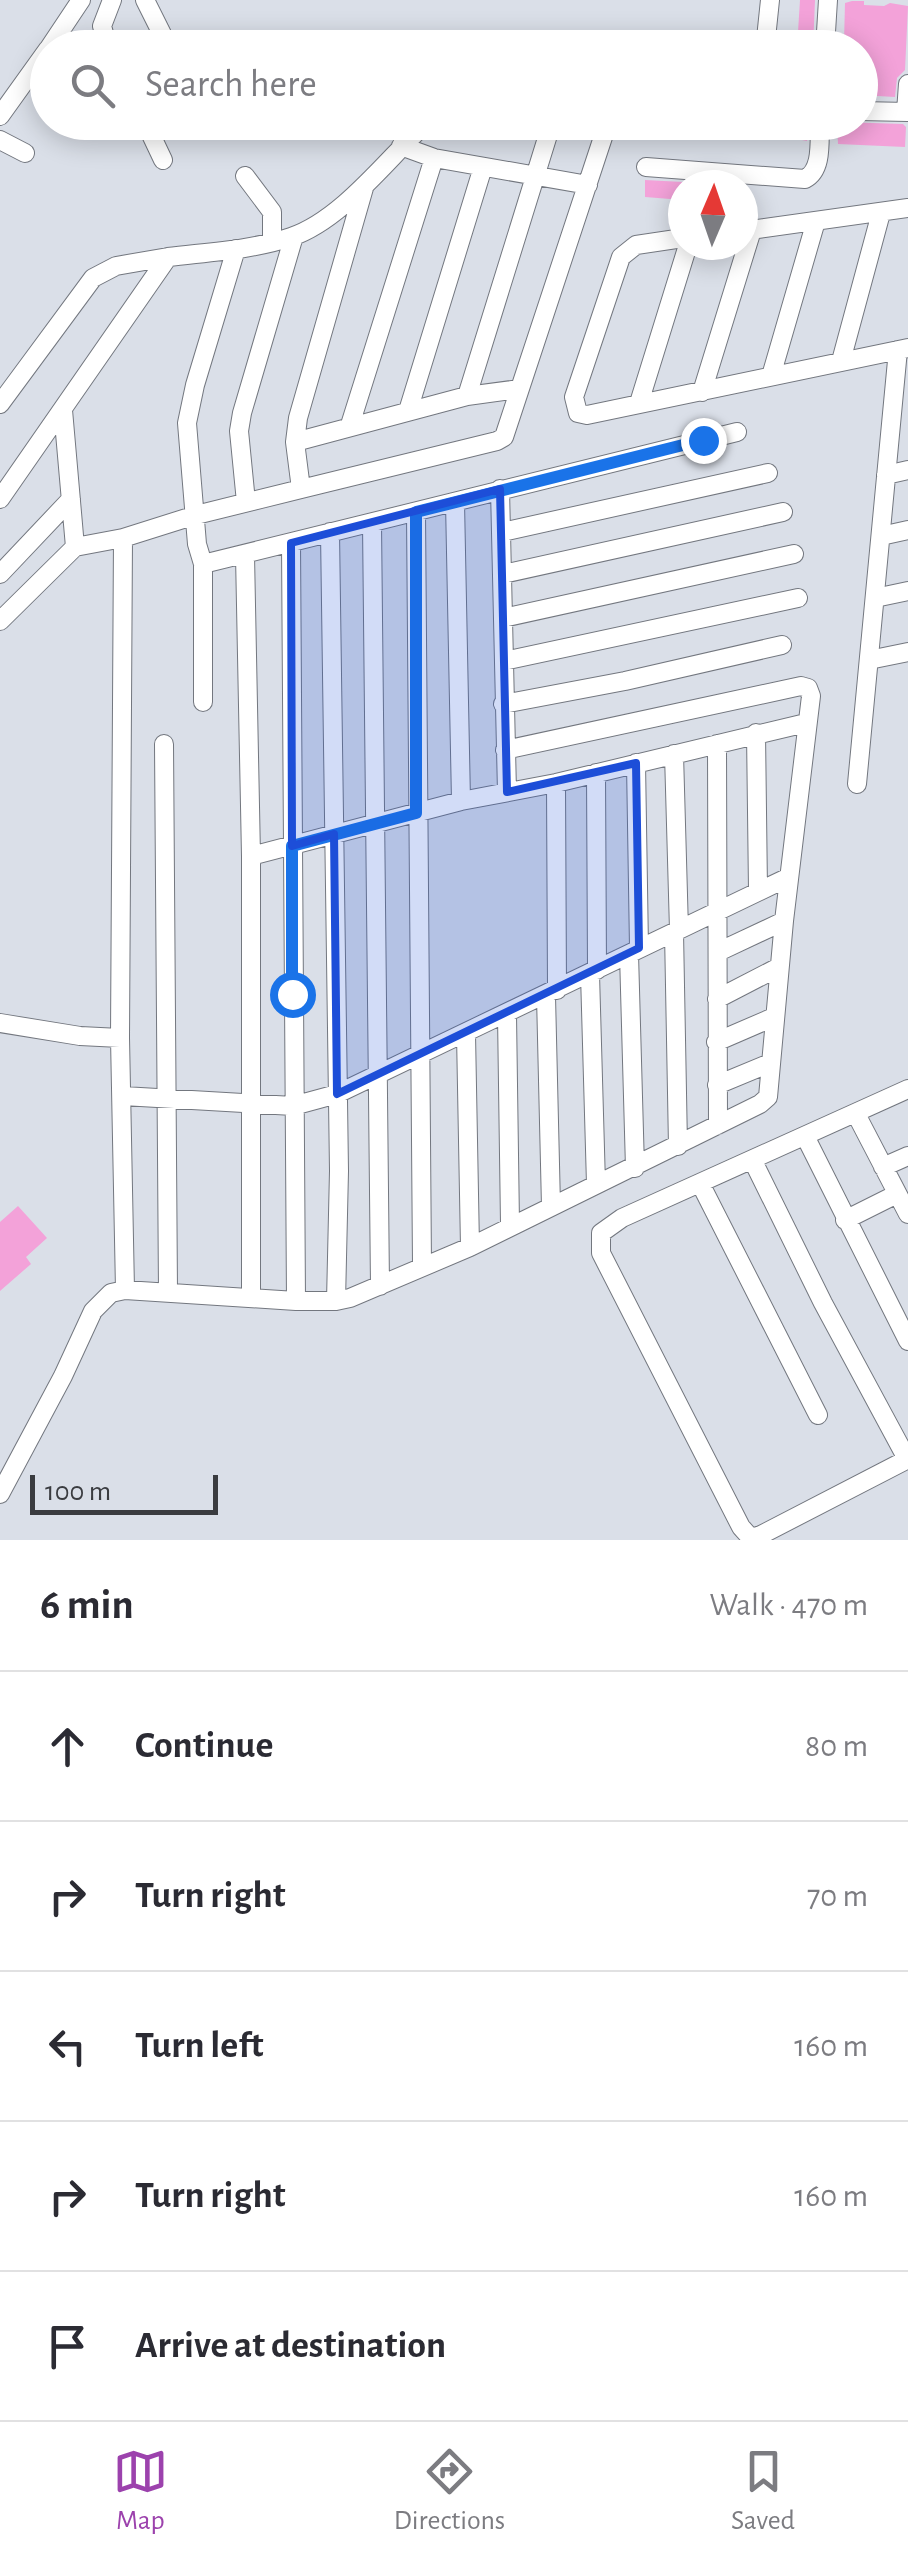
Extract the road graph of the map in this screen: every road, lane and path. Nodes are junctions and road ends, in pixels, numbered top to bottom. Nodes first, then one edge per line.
1 (81, 0) edge
2 (112, 0) edge
3 (145, 0) edge
4 (770, 0) edge
5 (828, 0) edge
6 (60, 30) edge
7 (103, 30) edge
8 (161, 30) edge
9 (767, 30) edge
10 (826, 30) edge
11 (30, 74) edge
12 (908, 84) edge
13 (878, 111) edge
14 (907, 112) edge
15 (0, 116) edge
16 (0, 140) edge
17 (154, 140) edge
18 (408, 140) edge
19 (546, 140) edge
20 (602, 140) edge
21 (818, 140) edge
22 (402, 146) junction
23 (25, 153) dead end
24 (434, 158) junction
25 (163, 160) dead end
26 (482, 166) junction
27 (646, 168) dead end
28 (533, 175) junction
29 (244, 176) dead end
30 (588, 184) junction
31 (364, 188) junction
32 (908, 208) edge
33 (881, 213) junction
34 (816, 221) junction
35 (758, 229) edge
36 (294, 236) junction
37 (668, 240) edge
38 (272, 242) junction
39 (236, 249) junction
40 (168, 257) junction
41 (683, 260) edge
42 (739, 260) edge
43 (903, 349) edge
44 (842, 361) junction
45 (771, 376) junction
46 (519, 389) junction
47 (702, 392) junction
48 (467, 396) junction
49 (639, 403) junction
50 (0, 404) edge
51 (900, 408) edge
52 (63, 410) junction
53 (408, 411) junction
54 (350, 425) junction
55 (737, 432) dead end
56 (295, 442) junction
57 (908, 470) edge
58 (768, 473) dead end
59 (886, 476) junction
60 (302, 489) junction
61 (500, 490) junction
62 (0, 499) edge
63 (72, 499) junction
64 (246, 502) junction
65 (454, 502) junction
66 (416, 512) junction
67 (783, 512) dead end
68 (196, 515) junction
69 (372, 523) junction
70 (908, 530) edge
71 (330, 532) junction
72 (502, 532) junction
73 (881, 536) junction
74 (123, 538) junction
75 (291, 542) junction
76 (75, 547) junction
77 (794, 554) dead end
78 (245, 555) junction
79 (203, 564) junction
80 (0, 574) edge
81 (502, 574) junction
82 (908, 592) edge
83 (798, 598) dead end
84 (876, 598) junction
85 (502, 618) junction
86 (0, 621) edge
87 (782, 645) dead end
88 (908, 652) edge
89 (869, 660) junction
90 (504, 661) junction
91 (203, 702) dead end
92 (504, 704) junction
93 (806, 722) junction
94 (756, 734) junction
95 (164, 744) dead end
96 (717, 744) junction
97 (505, 750) junction
98 (674, 754) junction
99 (636, 762) junction
100 (596, 773) junction
101 (556, 783) junction
102 (857, 784) dead end
103 (508, 792) junction
104 (462, 801) junction
105 (416, 813) junction
106 (376, 822) junction
107 (334, 834) junction
108 (292, 846) junction
109 (251, 856) junction
110 (789, 878) junction
111 (758, 890) junction
112 (718, 910) junction
113 (784, 920) junction
114 (676, 931) junction
115 (634, 951) junction
116 (718, 952) junction
117 (779, 967) junction
118 (593, 972) junction
119 (552, 993) junction
120 (717, 998) junction
121 (507, 1015) junction
122 (774, 1017) junction
123 (0, 1023) edge
124 (466, 1034) junction
125 (120, 1038) junction
126 (716, 1042) junction
127 (422, 1053) junction
128 (770, 1063) junction
129 (378, 1072) junction
130 (717, 1085) junction
131 (908, 1089) edge
132 (337, 1094) junction
133 (122, 1096) junction
134 (167, 1100) junction
135 (253, 1104) junction
136 (293, 1106) junction
137 (856, 1114) junction
138 (718, 1125) junction
139 (806, 1136) junction
140 (678, 1146) junction
141 (908, 1156) edge
142 (753, 1162) junction
143 (883, 1166) junction
144 (635, 1168) junction
145 (596, 1184) junction
146 (701, 1184) junction
147 (897, 1194) junction
148 (551, 1206) junction
149 (908, 1214) edge
150 (846, 1220) junction
151 (510, 1224) junction
152 (470, 1247) junction
153 (422, 1265) junction
154 (380, 1286) junction
155 (125, 1290) junction
156 (168, 1292) junction
157 (251, 1298) junction
158 (296, 1301) junction
159 (336, 1301) junction
160 (908, 1341) edge
161 (818, 1415) dead end
162 (908, 1459) edge
163 (0, 1494) edge

1 - 6 street
2 - 7 street
3 - 8 street
4 - 9 street
5 - 10 street
11 - 15 street
12 - 14 street
13 - 14 street
16 - 23 street
17 - 25 street
18 - 22 street
19 - 28 street
20 - 30 street
21 - 27 street
22 - 24 street
22 - 31 street
24 - 26 street
24 - 54 street
26 - 28 street
26 - 53 street
28 - 30 street
28 - 48 street
29 - 38 street
30 - 46 street
31 - 36 street
31 - 56 street
32 - 33 street
33 - 34 street
33 - 44 street
34 - 35 street
34 - 45 street
36 - 38 street
36 - 64 street
37 - 49 street
38 - 39 street
39 - 40 street
39 - 68 street
40 - 50 street
40 - 52 street
41 - 49 street
42 - 47 street
43 - 44 street
43 - 51 street
44 - 45 street
45 - 47 street
46 - 48 street
46 - 60 street
47 - 49 street
48 - 53 street
51 - 59 street
52 - 62 street
52 - 63 street
53 - 54 street
54 - 56 street
55 - 61 street
56 - 60 street
57 - 59 street
58 - 72 street
59 - 73 street
60 - 64 street
61 - 65 street
61 - 72 street
63 - 76 street
63 - 80 street
64 - 68 street
65 - 66 street
65 - 104 street
66 - 69 street
66 - 105 street
67 - 81 street
68 - 74 street
68 - 79 street
69 - 71 street
69 - 106 street
70 - 73 street
71 - 75 street
71 - 107 street
72 - 81 street
73 - 84 street
74 - 76 street
74 - 125 street
75 - 78 street
75 - 108 street
76 - 86 street
77 - 85 street
78 - 79 street
78 - 109 street
79 - 91 street
81 - 85 street
82 - 84 street
83 - 90 street
84 - 89 street
85 - 90 street
87 - 92 street
88 - 89 street
89 - 102 street
90 - 92 street
92 - 97 street
93 - 94 street
93 - 97 street
93 - 110 street
94 - 96 street
94 - 111 street
95 - 134 street
96 - 98 street
96 - 112 street
97 - 103 street
98 - 99 street
98 - 114 street
99 - 100 street
99 - 115 street
100 - 101 street
100 - 118 street
101 - 103 street
101 - 119 street
103 - 104 street
104 - 105 street
105 - 106 street
105 - 127 street
106 - 107 street
106 - 129 street
107 - 108 street
107 - 132 street
108 - 109 street
108 - 136 street
109 - 135 street
110 - 111 street
110 - 113 street
111 - 112 street
112 - 114 street
112 - 116 street
113 - 116 street
113 - 117 street
114 - 115 street
114 - 140 street
115 - 118 street
115 - 144 street
116 - 120 street
117 - 120 street
117 - 122 street
118 - 119 street
118 - 145 street
119 - 121 street
119 - 148 street
120 - 126 street
121 - 124 street
121 - 151 street
122 - 126 street
122 - 128 street
123 - 125 street
124 - 127 street
124 - 152 street
125 - 133 street
126 - 130 street
127 - 129 street
127 - 153 street
128 - 130 street
128 - 138 street
129 - 132 street
129 - 154 street
130 - 138 street
131 - 137 street
132 - 136 street
132 - 159 street
133 - 134 street
133 - 155 street
134 - 135 street
134 - 156 street
135 - 136 street
135 - 157 street
136 - 158 street
137 - 139 street
137 - 143 street
138 - 140 street
139 - 142 street
139 - 150 street
140 - 144 street
141 - 143 street
142 - 146 street
142 - 162 street
143 - 147 street
144 - 145 street
145 - 148 street
146 - 161 street
146 - 162 street
147 - 149 street
147 - 150 street
148 - 151 street
150 - 160 street
151 - 152 street
152 - 153 street
153 - 154 street
154 - 159 street
155 - 156 street
155 - 163 street
156 - 157 street
157 - 158 street
158 - 159 street

